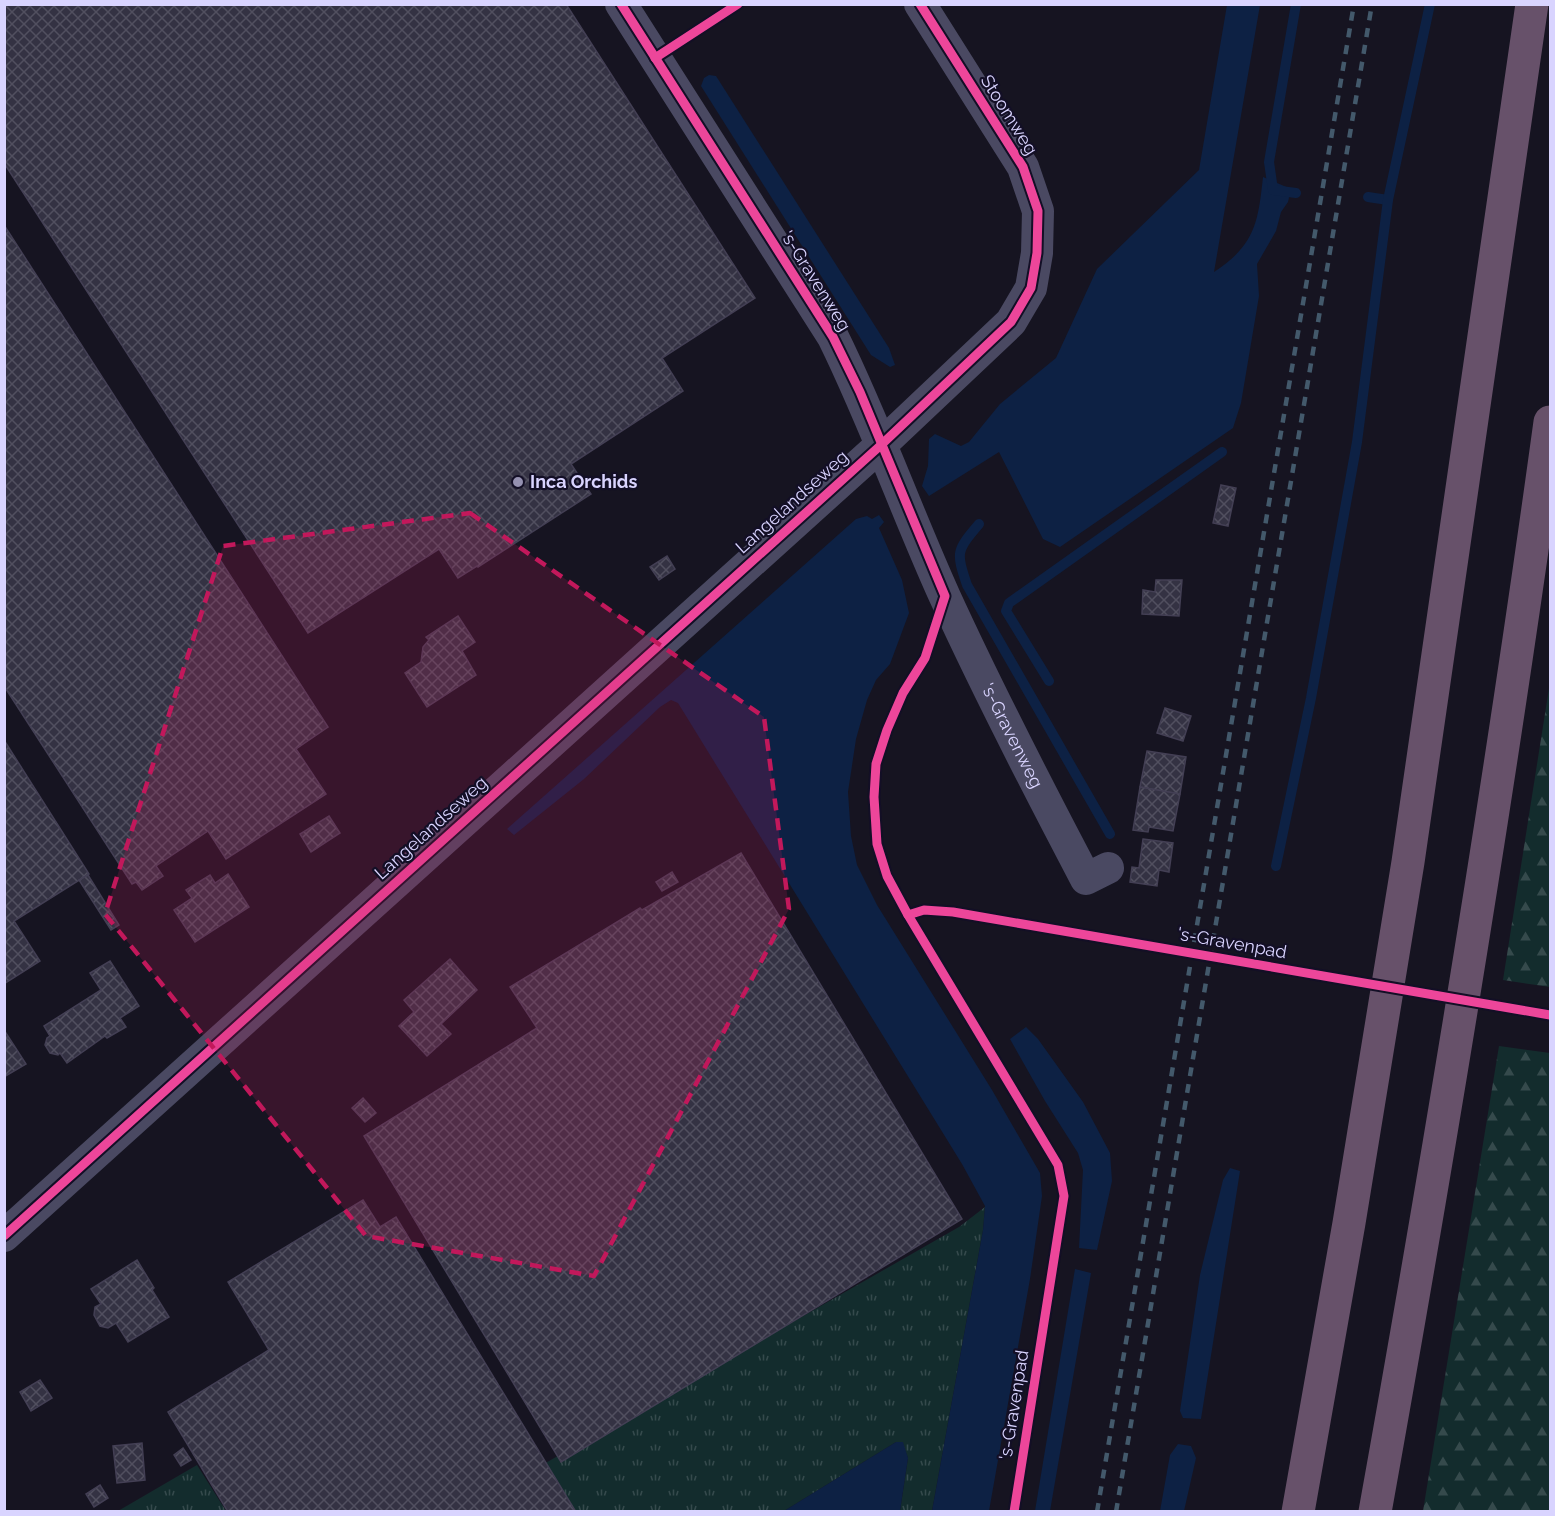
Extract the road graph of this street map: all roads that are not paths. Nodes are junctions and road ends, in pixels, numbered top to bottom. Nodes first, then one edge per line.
1 (621, 4) edge
2 (920, 4) edge
3 (1532, 4) edge
4 (1551, 422) edge
5 (880, 445) junction
6 (1108, 868) dead end
7 (4, 1236) edge
8 (1298, 1512) edge
9 (1375, 1512) edge

1 - 5 street, 's-Gravenweg
2 - 5 street, Stoomweg
3 - 8 highway
4 - 9 highway
5 - 6 street, 's-Gravenweg
5 - 7 street, Langelandseweg

